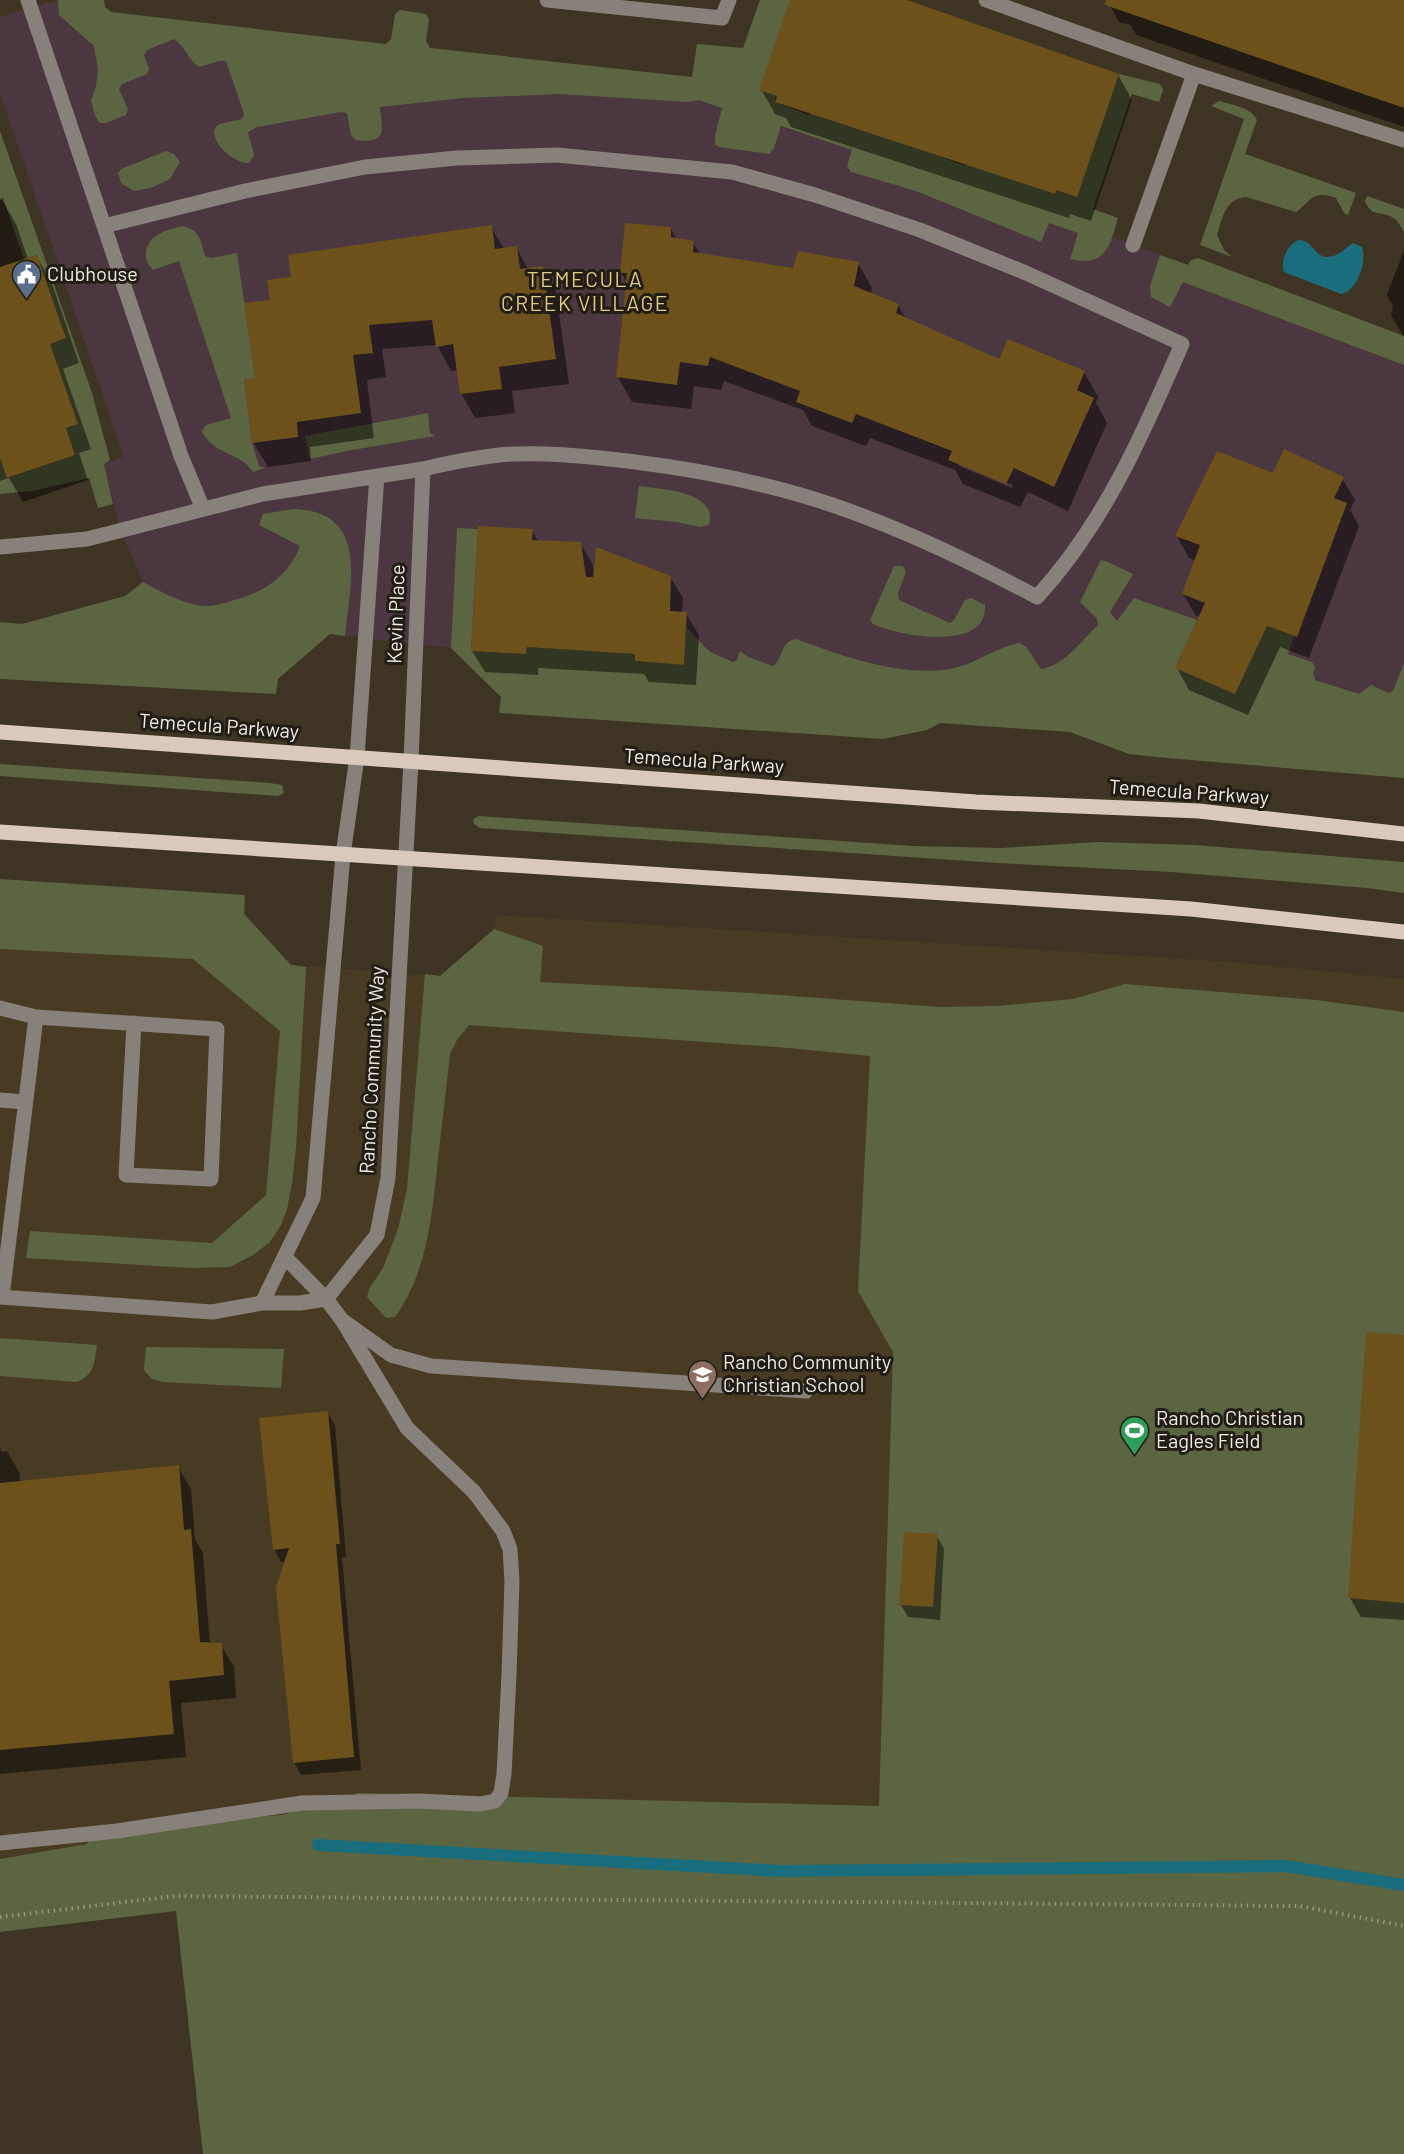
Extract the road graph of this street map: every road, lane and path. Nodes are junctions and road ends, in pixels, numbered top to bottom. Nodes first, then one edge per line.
1 (28, 0) edge
2 (547, 0) edge
3 (729, 0) edge
4 (986, 0) edge
5 (1194, 74) junction
6 (1404, 140) edge
7 (104, 226) junction
8 (1133, 245) dead end
9 (423, 469) junction
10 (377, 476) junction
11 (203, 509) junction
12 (0, 548) edge
13 (0, 732) edge
14 (357, 757) junction
15 (411, 761) junction
16 (0, 832) edge
17 (1404, 834) edge
18 (343, 855) junction
19 (405, 858) junction
20 (1404, 932) edge
21 (0, 1008) edge
22 (36, 1017) junction
23 (134, 1023) junction
24 (0, 1100) edge
25 (25, 1102) junction
26 (7, 1192) edge
27 (285, 1257) junction
28 (1, 1297) edge
29 (326, 1299) junction
30 (262, 1303) junction
31 (342, 1320) junction
32 (807, 1391) dead end
33 (0, 1844) edge
34 (0, 1917) edge
35 (1404, 1926) edge

1 - 7 street
2 - 3 street
4 - 5 street
5 - 6 street
5 - 8 street
7 - 9 street
7 - 11 street
9 - 10 street
9 - 15 street, Kevin Place
10 - 11 street
10 - 14 street, Kevin Place
11 - 12 street
13 - 14 main road, Temecula Parkway
14 - 15 main road, Temecula Parkway
14 - 18 street
15 - 17 main road, Temecula Parkway
15 - 19 street, Rancho Community Way
16 - 18 main road
18 - 19 main road
18 - 27 street
19 - 20 main road
19 - 29 street, Rancho Community Way
21 - 22 street
22 - 23 street
22 - 25 street
23 - 23 street
24 - 25 street
25 - 26 street
26 - 28 street
27 - 29 street
27 - 30 street
28 - 30 street
29 - 30 street
29 - 31 street
31 - 32 street
31 - 33 street
34 - 35 path

